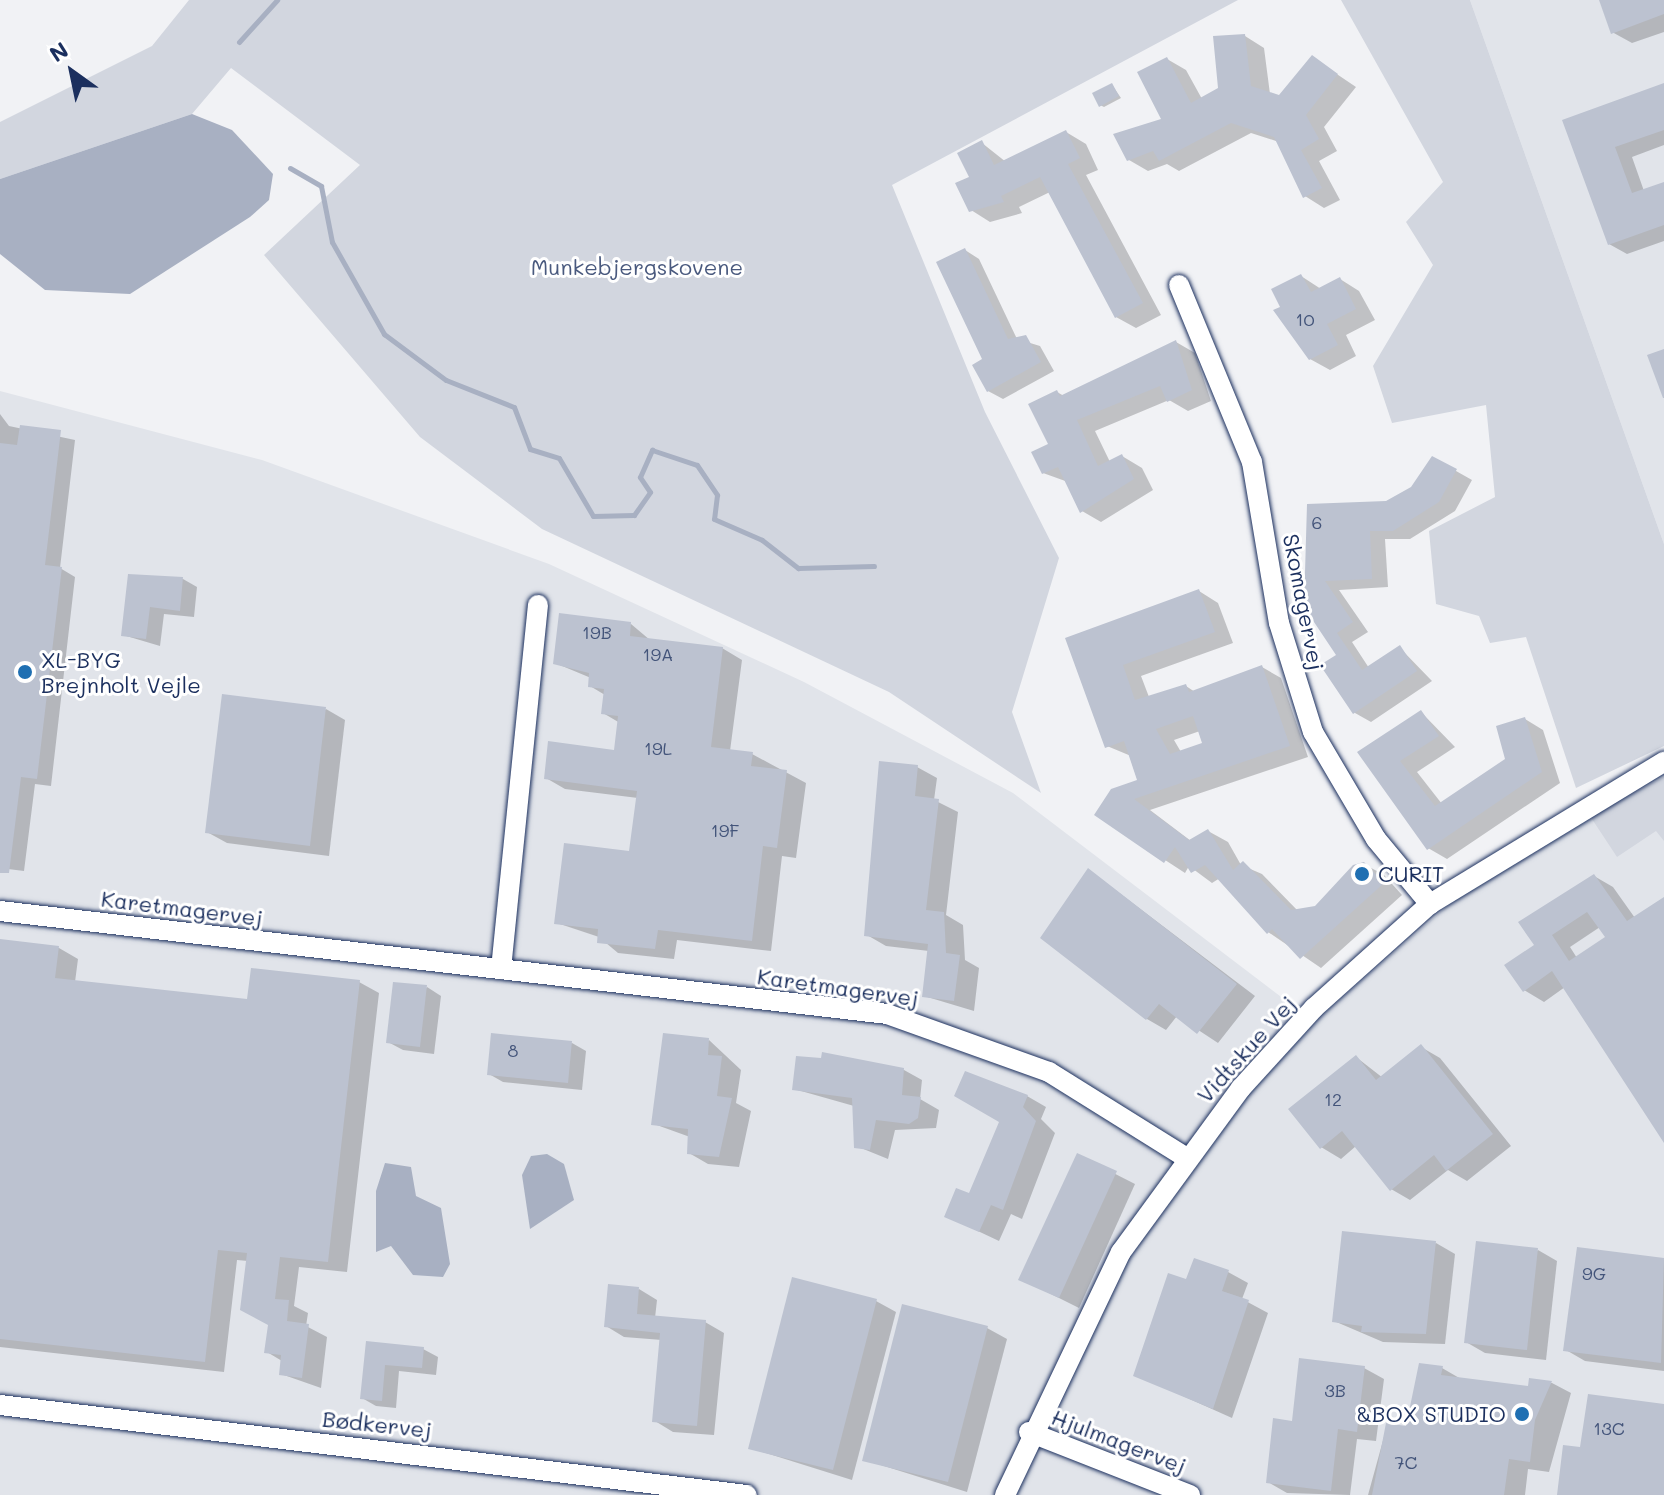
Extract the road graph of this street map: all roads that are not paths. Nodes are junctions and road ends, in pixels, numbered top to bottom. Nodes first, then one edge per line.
1 (1179, 285) dead end
2 (538, 605) dead end
3 (1664, 762) edge
4 (1430, 904) junction
5 (0, 911) edge
6 (501, 969) junction
7 (1185, 1157) junction
8 (0, 1405) edge
9 (1029, 1432) junction
10 (747, 1495) edge
11 (1005, 1495) edge
12 (1190, 1495) edge

1 - 4 street, Skomagervej
2 - 6 street
3 - 4 street, Vidtskue Vej
4 - 7 street, Vidtskue Vej
5 - 6 street, Karetmagervej
6 - 7 street, Karetmagervej
7 - 9 street, Vidtskue Vej
8 - 10 street, Bødkervej
9 - 11 street, Vidtskue Vej
9 - 12 street, Hjulmagervej

